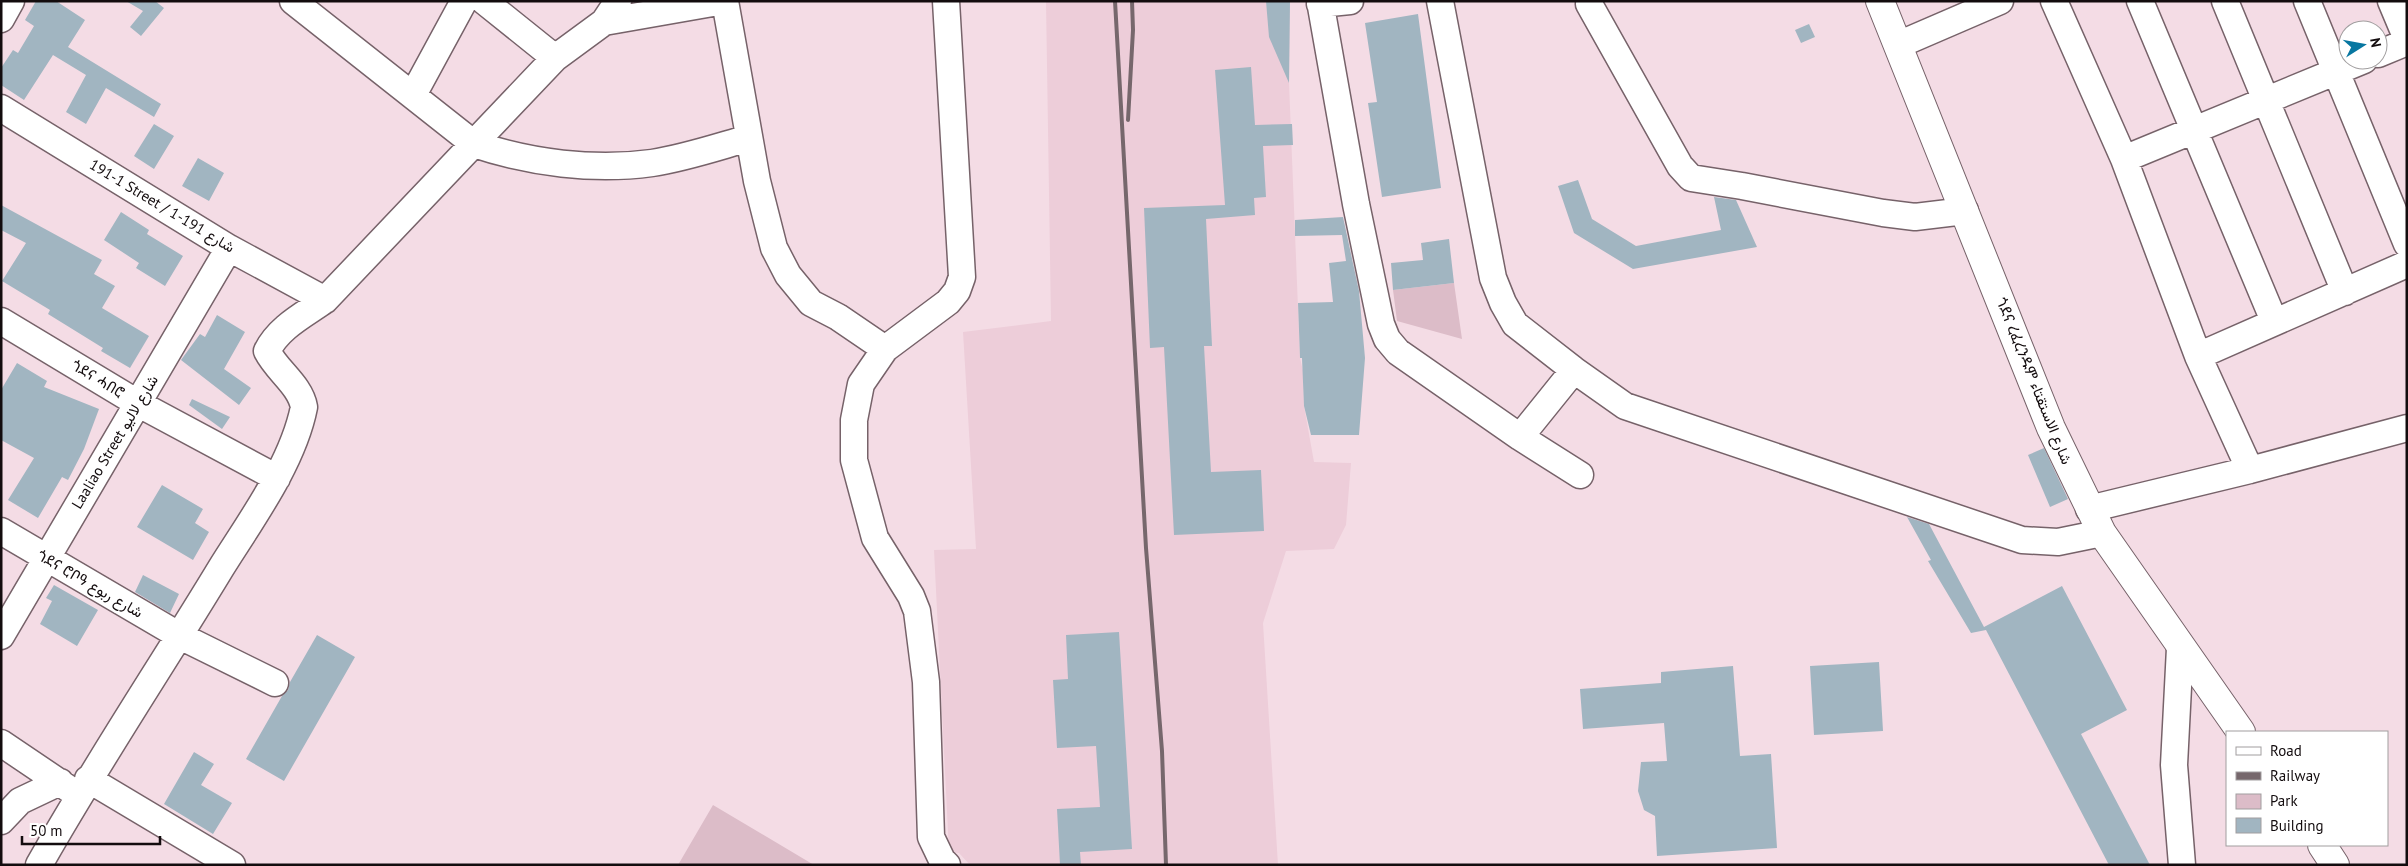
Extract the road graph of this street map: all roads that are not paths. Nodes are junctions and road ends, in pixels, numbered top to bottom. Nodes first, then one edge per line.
1 (11, 1) edge
2 (293, 1) edge
3 (464, 1) edge
4 (484, 1) edge
5 (724, 1) edge
6 (946, 1) edge
7 (1350, 1) edge
8 (1440, 1) edge
9 (1880, 1) edge
10 (2000, 1) edge
11 (2054, 1) edge
12 (2140, 1) edge
13 (2225, 1) edge
14 (2307, 1) edge
15 (2391, 1) edge
16 (1320, 3) edge
17 (1589, 4) dead end
18 (611, 12) edge
19 (1, 19) edge
20 (2407, 40) edge
21 (1898, 45) junction
22 (2388, 49) edge
23 (555, 58) junction
24 (2337, 71) junction
25 (413, 95) junction
26 (2266, 100) junction
27 (1, 108) edge
28 (2193, 131) junction
29 (749, 138) junction
30 (474, 144) junction
31 (2124, 159) junction
32 (1965, 211) junction
33 (2407, 244) edge
34 (229, 248) junction
35 (2407, 264) edge
36 (2345, 292) junction
37 (325, 300) junction
38 (1, 320) edge
39 (2274, 321) junction
40 (885, 349) junction
41 (2198, 356) junction
42 (1574, 370) junction
43 (138, 404) junction
44 (2407, 428) edge
45 (1520, 437) junction
46 (2250, 470) junction
47 (1580, 475) dead end
48 (277, 478) junction
49 (2089, 509) junction
50 (1, 530) edge
51 (2102, 533) junction
52 (46, 558) junction
53 (1, 636) edge
54 (180, 636) junction
55 (2180, 648) junction
56 (275, 683) dead end
57 (2240, 731) edge
58 (1, 743) edge
59 (76, 786) junction
60 (1, 821) edge
61 (2323, 846) edge
62 (39, 865) edge
63 (232, 865) edge
64 (947, 865) edge
65 (2182, 865) edge
66 (2335, 865) edge

1 - 19 street
2 - 25 street
3 - 25 street
4 - 23 street
5 - 18 street
5 - 29 street
6 - 40 street
7 - 16 street
8 - 42 street
9 - 21 highway, ጎደና ረፈረንዱም شارع الاستقتاء
10 - 21 street
11 - 31 street
12 - 28 street
13 - 26 street
14 - 24 street
15 - 20 street
16 - 45 street
17 - 32 street
18 - 23 street
20 - 22 street
21 - 32 highway, ጎደና ረፈረንዱም شارع الاستقتاء
23 - 30 street
24 - 26 street
24 - 33 street
25 - 30 street
26 - 28 street
26 - 36 street
27 - 34 street, 191-1 Street / شارع 191-1
28 - 31 street
28 - 39 street
29 - 30 street
29 - 40 street
30 - 37 street
31 - 41 street
32 - 49 highway, ጎደና ረፈረንዱም شارع الاستقتاء
34 - 37 street, 191-1 Street / شارع 191-1
34 - 43 street, Laaliao Street شارع لاليو
35 - 36 street
36 - 39 street
37 - 48 street
38 - 43 street, ጎደና ሓበሮ
39 - 41 street
40 - 64 street
41 - 46 street
42 - 45 street
42 - 51 street
43 - 48 street, ጎደና ሓበሮ
43 - 52 street, Laaliao Street شارع لاليو
44 - 46 street
45 - 47 street
46 - 49 street
48 - 54 street
49 - 51 highway, ጎደና ረፈረንዱም شارع الاستقتاء
50 - 52 street, ጎደና ሮቦዓ شارع ربوع
51 - 55 highway, ጎደና ረፈረንዱም شارع الاستقتاء
52 - 53 street, Laaliao Street شارع لاليو
52 - 54 street, ጎደና ሮቦዓ شارع ربوع
54 - 56 street, ጎደና ሮቦዓ شارع ربوع
54 - 59 street
55 - 57 highway, ጎደና ረፈረንዱም شارع الاستقتاء
55 - 65 street
58 - 59 street
59 - 60 street
59 - 62 street
59 - 63 street
61 - 66 highway

